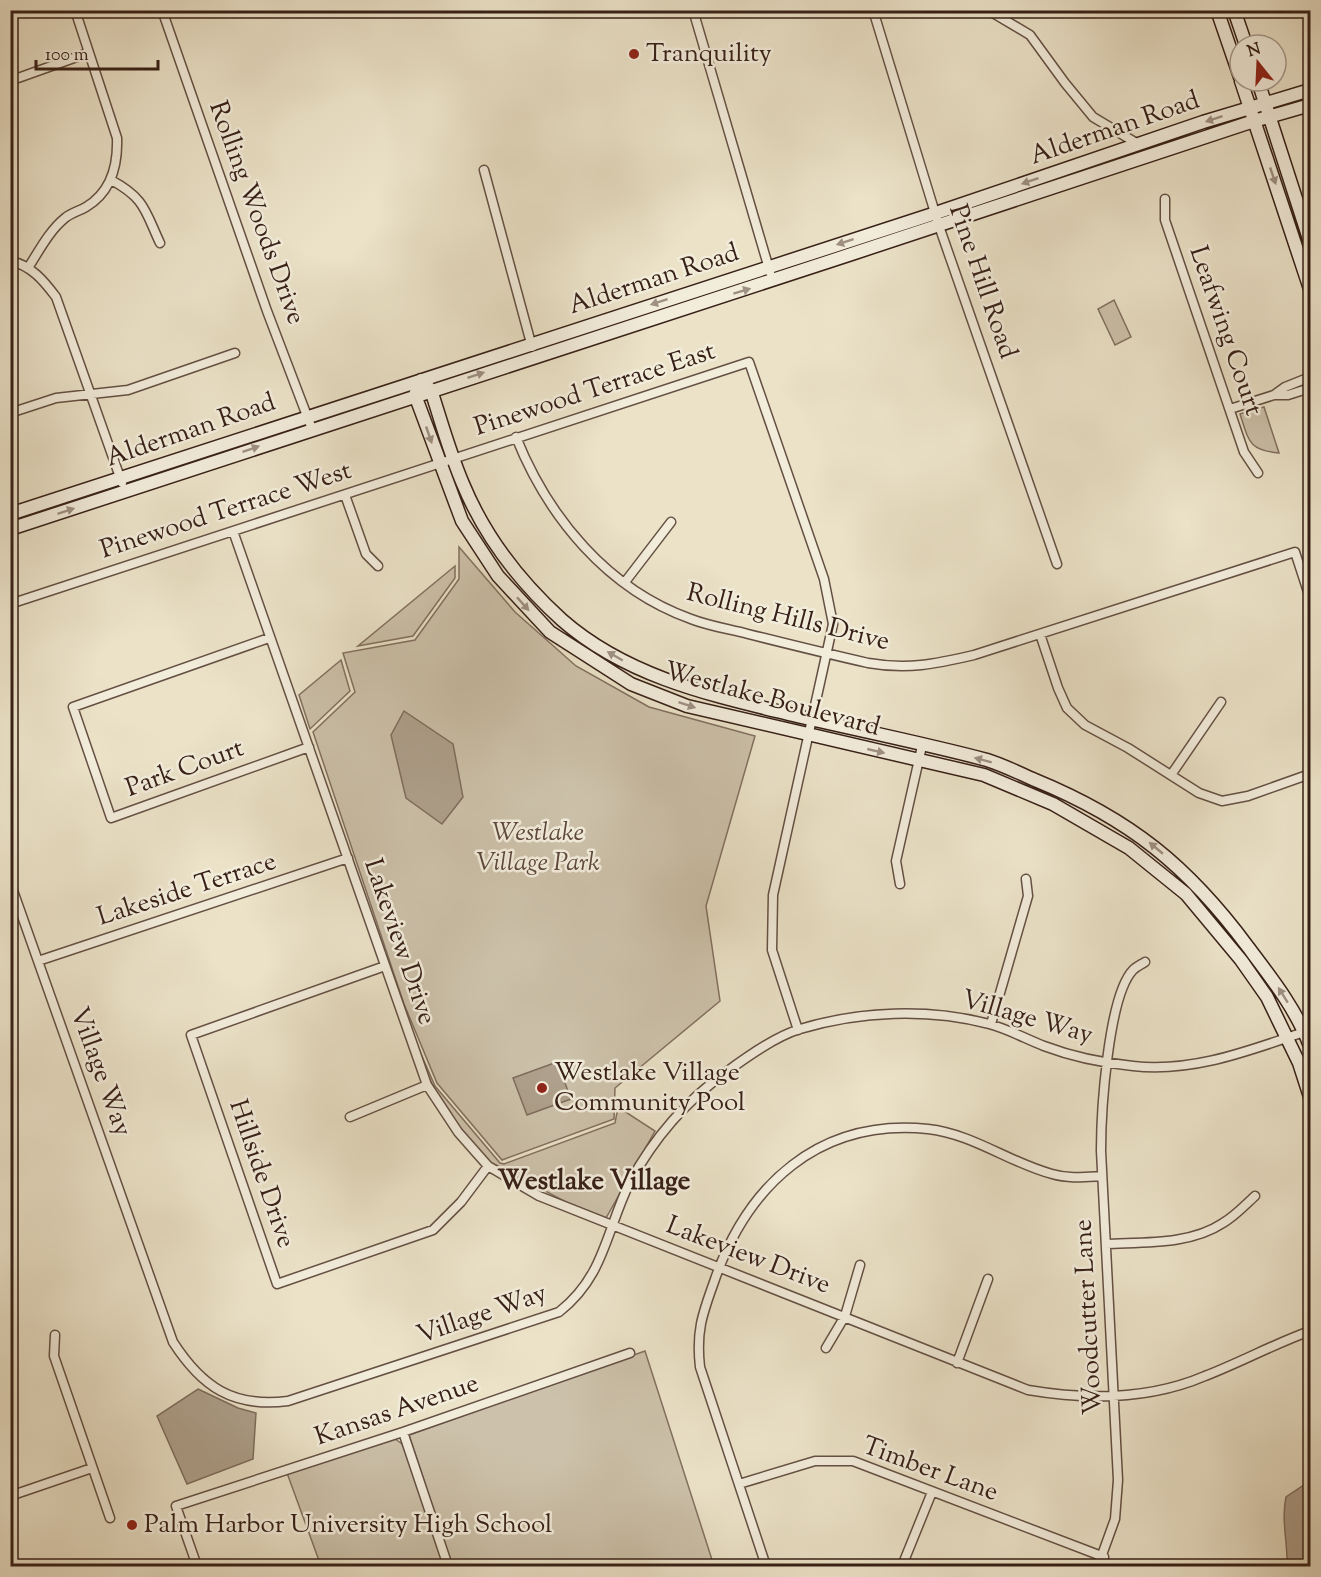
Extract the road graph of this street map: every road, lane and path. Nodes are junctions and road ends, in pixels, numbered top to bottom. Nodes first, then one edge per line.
1 (75, 10) edge
2 (162, 10) edge
3 (693, 10) edge
4 (873, 10) edge
5 (988, 10) edge
6 (1217, 10) edge
7 (1234, 10) edge
8 (1242, 33) edge
9 (1228, 42) edge
10 (88, 53) junction
11 (18, 78) dead end
12 (1311, 90) edge
13 (1246, 93) edge
14 (1262, 93) edge
15 (1265, 105) junction
16 (1311, 105) edge
17 (1250, 107) junction
18 (1268, 118) junction
19 (1254, 121) junction
20 (1138, 144) junction
21 (484, 170) dead end
22 (111, 180) junction
23 (1165, 199) dead end
24 (936, 213) junction
25 (939, 226) junction
26 (1311, 242) edge
27 (160, 243) dead end
28 (10, 261) edge
29 (768, 267) junction
30 (28, 268) junction
31 (772, 281) junction
32 (1311, 289) edge
33 (531, 343) junction
34 (235, 353) dead end
35 (534, 356) junction
36 (1311, 377) edge
37 (421, 380) junction
38 (1292, 384) junction
39 (1311, 388) edge
40 (431, 390) junction
41 (1295, 393) junction
42 (89, 395) junction
43 (415, 395) junction
44 (1274, 395) junction
45 (1230, 409) junction
46 (10, 413) edge
47 (307, 416) junction
48 (312, 429) junction
49 (516, 437) junction
50 (453, 458) junction
51 (438, 463) junction
52 (1258, 473) dead end
53 (120, 479) junction
54 (124, 492) junction
55 (345, 495) junction
56 (10, 514) edge
57 (671, 522) dead end
58 (10, 529) edge
59 (233, 531) junction
60 (1057, 564) dead end
61 (378, 566) dead end
62 (625, 582) junction
63 (1311, 598) edge
64 (10, 604) edge
65 (1040, 634) junction
66 (269, 638) junction
67 (828, 654) junction
68 (1221, 702) dead end
69 (813, 719) junction
70 (809, 736) junction
71 (922, 746) junction
72 (309, 747) junction
73 (919, 761) junction
74 (1311, 774) edge
75 (1171, 775) junction
76 (348, 858) junction
77 (1026, 879) dead end
78 (10, 882) edge
79 (900, 884) dead end
80 (38, 961) junction
81 (1145, 962) dead end
82 (385, 966) junction
83 (991, 1024) junction
84 (798, 1030) junction
85 (1308, 1031) edge
86 (1288, 1039) junction
87 (1311, 1046) edge
88 (1109, 1063) junction
89 (427, 1085) junction
90 (1311, 1097) edge
91 (350, 1118) dead end
92 (488, 1166) junction
93 (1102, 1176) junction
94 (1255, 1196) dead end
95 (612, 1225) junction
96 (1106, 1244) junction
97 (860, 1265) dead end
98 (719, 1268) junction
99 (988, 1279) dead end
100 (845, 1316) junction
101 (1311, 1330) edge
102 (55, 1335) dead end
103 (826, 1348) dead end
104 (630, 1353) dead end
105 (957, 1363) junction
106 (1115, 1395) junction
107 (403, 1432) junction
108 (92, 1468) junction
109 (739, 1484) junction
110 (932, 1492) junction
111 (10, 1496) edge
112 (110, 1518) dead end
113 (1104, 1557) junction
114 (197, 1566) edge
115 (448, 1566) edge
116 (766, 1566) edge
117 (902, 1566) edge
118 (1098, 1566) edge

1 - 10 street
2 - 47 street, Rolling Woods Drive
3 - 29 street
4 - 24 street, Pine Hill Road
5 - 20 street
6 - 9 main road
7 - 8 main road
10 - 11 street
10 - 22 street
12 - 15 main road, Alderman Road
13 - 17 main road
14 - 15 main road
15 - 17 main road, Alderman Road
15 - 18 main road
16 - 18 main road, Alderman Road
17 - 19 main road
17 -> 20 main road, Alderman Road
18 - 19 main road, Alderman Road
18 - 26 main road
19 - 25 main road, Alderman Road
19 -> 32 main road
20 -> 24 main road, Alderman Road
21 - 33 street
22 - 27 street
22 - 30 street
23 - 45 street, Leafwing Court
24 - 25 street, Pine Hill Road
24 -> 29 main road, Alderman Road
25 - 31 main road, Alderman Road
25 - 60 street, Pine Hill Road
28 - 30 street
29 - 31 street
29 -> 33 main road, Alderman Road
30 - 42 street
35 -> 31 main road, Alderman Road
33 - 35 street
33 - 37 main road, Alderman Road
34 - 42 street
40 -> 35 main road, Alderman Road
36 - 38 street
37 - 40 main road, Westlake Boulevard
37 - 43 main road
37 - 47 main road, Alderman Road
38 - 41 street
38 - 44 street
39 - 41 street
40 - 43 main road, Alderman Road
40 - 50 main road, Westlake Boulevard
41 - 44 street
42 - 46 street
42 - 53 street
43 - 48 main road, Alderman Road
43 -> 51 main road, Westlake Boulevard
44 - 45 street
45 - 52 street, Leafwing Court
47 - 48 street, Rolling Woods Drive
47 - 53 main road, Alderman Road
54 -> 48 main road, Alderman Road
49 - 50 street, Pinewood Terrace East
49 - 62 street, Rolling Hills Drive
49 - 67 street, Pinewood Terrace East
50 - 51 street, Pinewood Terrace West
69 -> 50 main road, Westlake Boulevard
51 - 55 street, Pinewood Terrace West
51 -> 70 main road, Westlake Boulevard
53 - 54 street
53 - 56 main road, Alderman Road
58 -> 54 main road, Alderman Road
55 - 59 street, Pinewood Terrace West
55 - 61 street
57 - 62 street
59 - 64 street, Pinewood Terrace West
59 - 66 street, Lakeview Drive
62 - 67 street, Rolling Hills Drive
63 - 65 street, Rolling Hills Drive
65 - 67 street, Rolling Hills Drive
65 - 75 street
66 - 72 street, Lakeview Drive
66 - 72 street, Park Court
67 - 69 street
68 - 75 street
69 - 70 street
69 - 71 main road, Westlake Boulevard
70 -> 73 main road, Westlake Boulevard
70 - 84 street
71 - 73 street
85 -> 71 main road, Westlake Boulevard
72 - 76 street, Lakeview Drive
73 - 79 street
73 - 86 main road, Westlake Boulevard
74 - 75 street
76 - 80 street, Lakeside Terrace
76 - 82 street, Lakeview Drive
77 - 83 street
78 - 80 street, Village Way
80 - 95 street, Village Way
81 - 88 street, Woodcutter Lane
82 - 89 street, Lakeview Drive
82 - 92 street, Hillside Drive
83 - 84 street, Village Way
83 - 88 street, Village Way
84 - 95 street, Village Way
85 - 86 street, Village Way
85 - 87 main road, Westlake Boulevard
86 - 88 street, Village Way
86 - 90 main road, Westlake Boulevard
88 - 93 street, Woodcutter Lane
89 - 91 street
89 - 92 street, Lakeview Drive
92 - 95 street, Lakeview Drive
93 - 96 street, Woodcutter Lane
93 - 98 street
94 - 96 street
95 - 98 street, Lakeview Drive
96 - 106 street, Woodcutter Lane
97 - 100 street
98 - 100 street, Lakeview Drive
98 - 109 street
99 - 105 street
100 - 103 street
100 - 105 street, Lakeview Drive
101 - 106 street, Lakeview Drive
102 - 108 street
104 - 107 street, Kansas Avenue
105 - 106 street, Lakeview Drive
106 - 113 street, Woodcutter Lane
107 - 114 street, Kansas Avenue
107 - 115 street
108 - 111 street
108 - 112 street
109 - 110 street, Timber Lane
109 - 116 street
110 - 113 street, Timber Lane
110 - 117 street
113 - 118 street, Woodcutter Lane

